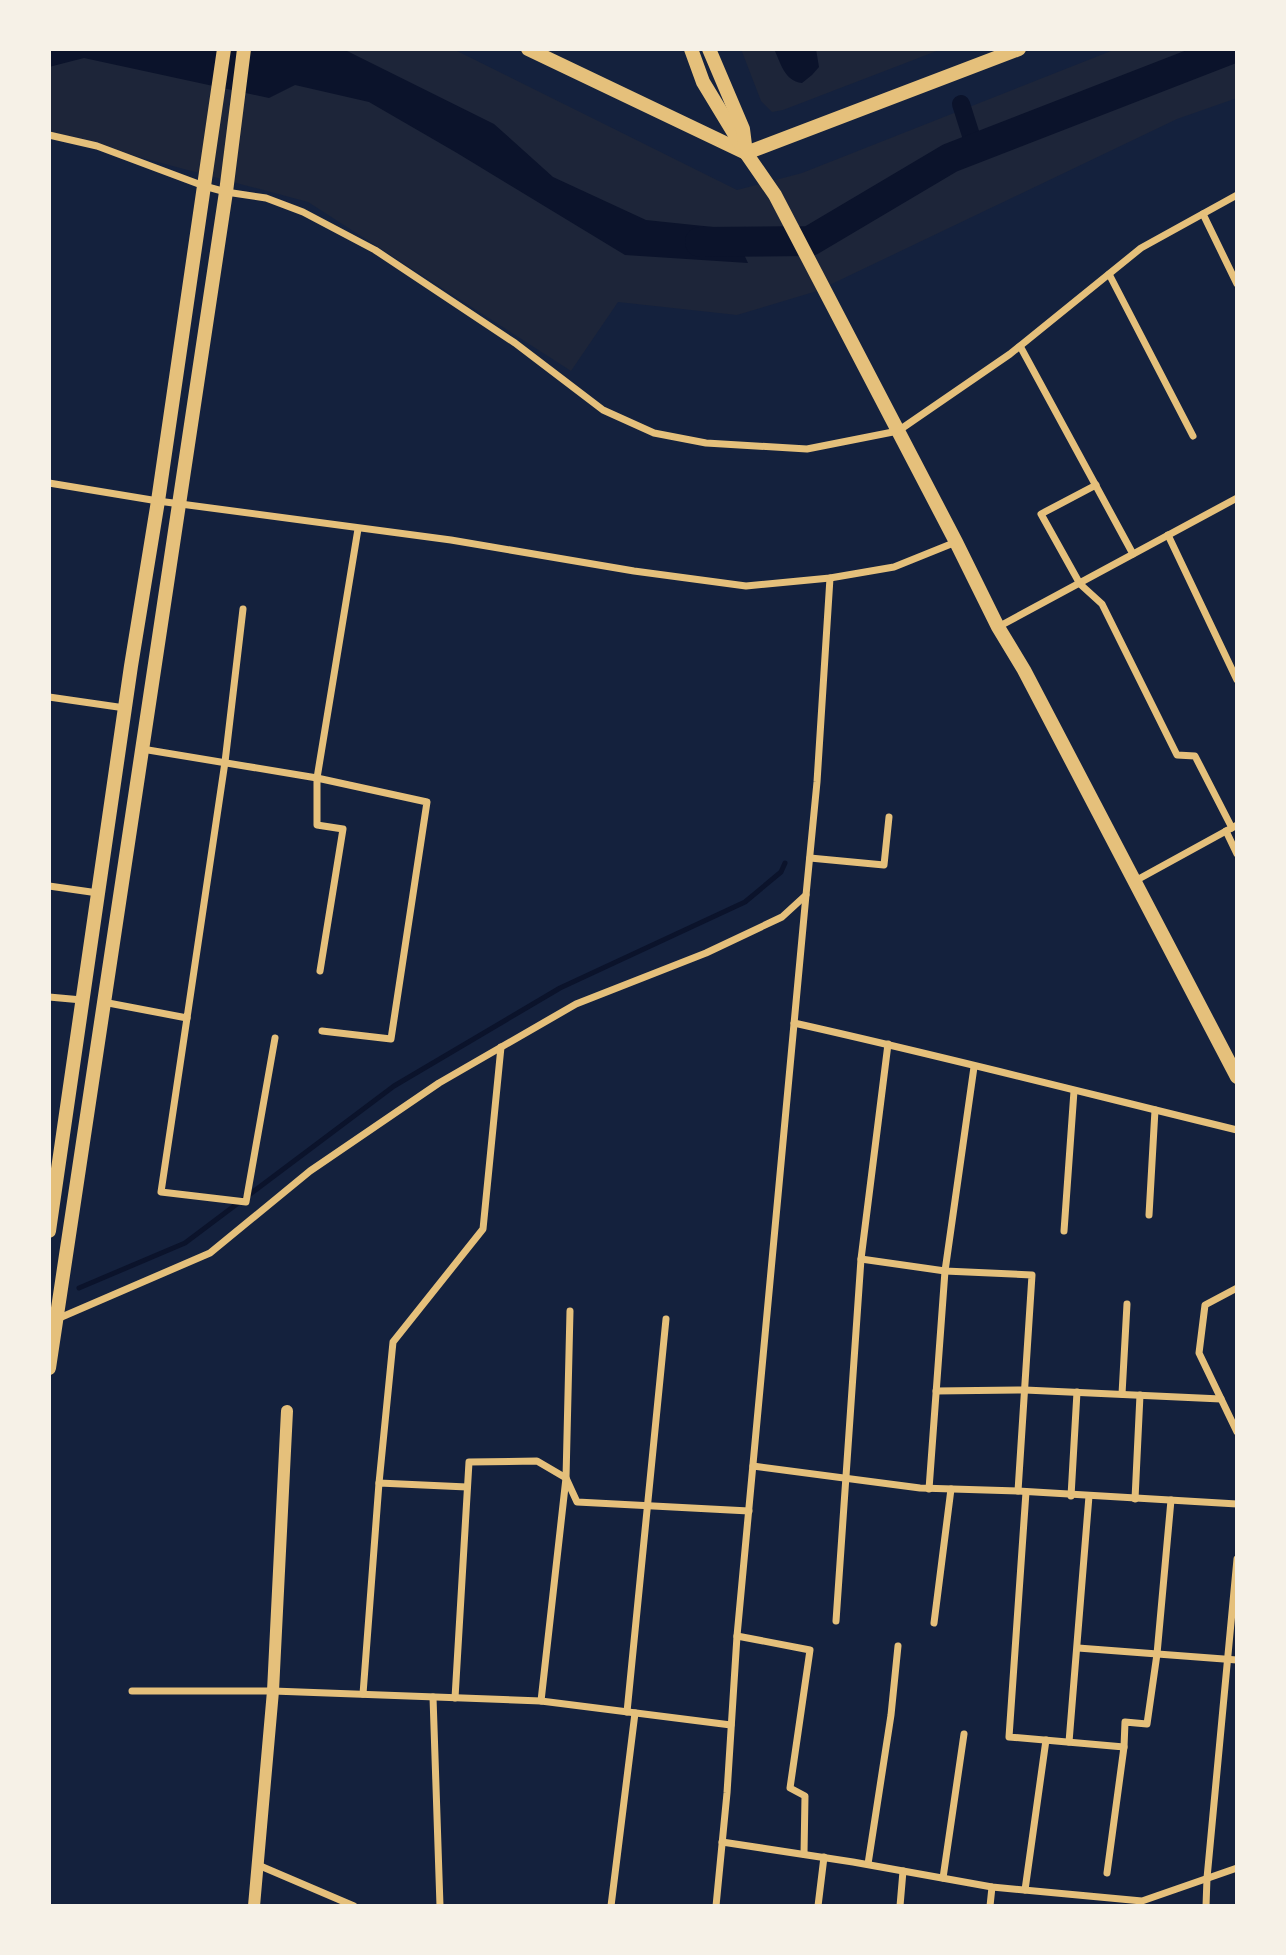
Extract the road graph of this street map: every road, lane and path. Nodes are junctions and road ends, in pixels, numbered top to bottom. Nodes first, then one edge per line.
1 (224, 49) edge
2 (244, 49) edge
3 (528, 49) edge
4 (691, 49) edge
5 (709, 49) edge
6 (1019, 49) edge
7 (49, 135) edge
8 (746, 153) junction
9 (205, 181) junction
10 (227, 187) junction
11 (1237, 195) edge
12 (1203, 214) junction
13 (1109, 274) junction
14 (1237, 284) edge
15 (1020, 346) junction
16 (898, 431) junction
17 (1193, 436) dead end
18 (49, 483) edge
19 (1096, 485) junction
20 (1237, 499) edge
21 (158, 501) junction
22 (178, 503) junction
23 (358, 529) junction
24 (1168, 535) junction
25 (956, 541) junction
26 (1133, 554) junction
27 (830, 578) junction
28 (1080, 583) junction
29 (243, 609) dead end
30 (998, 627) junction
31 (1237, 680) edge
32 (49, 697) edge
33 (125, 708) junction
34 (141, 748) junction
35 (225, 762) junction
36 (317, 778) junction
37 (889, 817) dead end
38 (1231, 828) edge
39 (1237, 854) edge
40 (810, 858) junction
41 (1135, 881) junction
42 (49, 886) edge
43 (97, 894) junction
44 (806, 895) junction
45 (320, 971) dead end
46 (49, 997) edge
47 (82, 1000) junction
48 (103, 1002) junction
49 (187, 1018) junction
50 (794, 1023) junction
51 (322, 1031) dead end
52 (275, 1038) dead end
53 (888, 1044) junction
54 (501, 1047) junction
55 (974, 1067) junction
56 (1237, 1077) edge
57 (1074, 1091) junction
58 (1155, 1110) junction
59 (1237, 1130) edge
60 (1149, 1214) dead end
61 (49, 1231) edge
62 (1064, 1231) dead end
63 (861, 1259) junction
64 (945, 1271) junction
65 (1237, 1288) edge
66 (1127, 1304) dead end
67 (570, 1311) dead end
68 (57, 1319) junction
69 (666, 1319) dead end
70 (49, 1368) edge
71 (1025, 1390) junction
72 (936, 1391) junction
73 (1077, 1392) junction
74 (1122, 1394) junction
75 (1140, 1395) junction
76 (1221, 1399) junction
77 (287, 1411) dead end
78 (1237, 1432) edge
79 (753, 1466) junction
80 (566, 1478) junction
81 (847, 1479) junction
82 (379, 1483) junction
83 (467, 1487) junction
84 (929, 1489) junction
85 (951, 1489) junction
86 (1022, 1492) junction
87 (1071, 1496) junction
88 (1089, 1496) junction
89 (1135, 1499) junction
90 (1171, 1500) junction
91 (1237, 1504) edge
92 (647, 1507) junction
93 (749, 1511) junction
94 (1237, 1559) edge
95 (836, 1621) dead end
96 (934, 1623) dead end
97 (737, 1636) junction
98 (898, 1646) dead end
99 (1078, 1648) junction
100 (1157, 1654) junction
101 (1237, 1660) edge
102 (132, 1691) dead end
103 (273, 1691) junction
104 (363, 1694) junction
105 (432, 1697) junction
106 (455, 1698) junction
107 (541, 1702) junction
108 (631, 1713) junction
109 (731, 1725) junction
110 (964, 1734) dead end
111 (1046, 1740) junction
112 (1069, 1742) junction
113 (1125, 1747) junction
114 (722, 1842) junction
115 (804, 1854) junction
116 (824, 1857) junction
117 (868, 1864) junction
118 (258, 1865) junction
119 (1237, 1868) edge
120 (903, 1871) junction
121 (1107, 1873) dead end
122 (943, 1878) junction
123 (1207, 1878) junction
124 (992, 1887) junction
125 (1025, 1890) junction
126 (254, 1906) edge
127 (354, 1906) edge
128 (440, 1906) edge
129 (611, 1906) edge
130 (716, 1906) edge
131 (818, 1906) edge
132 (900, 1906) edge
133 (990, 1906) edge
134 (1206, 1906) edge

1 - 9 main road
2 - 10 main road
3 - 8 main road
4 - 8 main road
5 - 8 main road
6 - 8 main road
7 - 9 street
8 - 16 main road
9 - 10 street
9 - 21 main road
10 - 16 street
10 - 22 main road
11 - 12 street
12 - 13 street
12 - 14 street
13 - 15 street
13 - 17 street
15 - 16 street
15 - 19 street
16 - 25 main road
18 - 21 street
19 - 26 street
19 - 28 street
20 - 24 street
21 - 22 street
21 - 33 main road
22 - 23 street
22 - 34 main road
23 - 27 street
23 - 36 street
24 - 26 street
24 - 31 street
25 - 27 street
25 - 30 main road
26 - 28 street
27 - 40 street
28 - 30 street
28 - 38 street
29 - 35 street
30 - 41 main road
32 - 33 street
33 - 43 main road
34 - 35 street
34 - 48 main road
35 - 36 street
35 - 49 street
36 - 45 street
36 - 51 street
37 - 40 street
38 - 39 street
38 - 41 street
40 - 44 street
41 - 56 main road
42 - 43 street
43 - 47 main road
44 - 50 street
44 - 54 street
46 - 47 street
47 - 61 main road
48 - 49 street
48 - 68 main road
49 - 52 street
50 - 53 street
50 - 79 street
53 - 55 street
53 - 63 street
54 - 68 street
54 - 82 street
55 - 57 street
55 - 64 street
57 - 58 street
57 - 62 street
58 - 59 street
58 - 60 street
63 - 64 street
63 - 81 street
64 - 71 street
64 - 72 street
65 - 76 street
66 - 74 street
67 - 80 street
68 - 70 main road
69 - 92 street
71 - 72 street
71 - 73 street
71 - 86 street
72 - 84 street
73 - 74 street
73 - 87 street
74 - 75 street
75 - 76 street
75 - 89 street
76 - 78 street
77 - 103 street
79 - 81 street
79 - 93 street
80 - 83 street
80 - 92 street
80 - 107 street
81 - 84 street
81 - 95 street
82 - 83 street
82 - 104 street
83 - 106 street
84 - 85 street
85 - 86 street
85 - 96 street
86 - 87 street
86 - 111 street
87 - 88 street
88 - 89 street
88 - 99 street
89 - 90 street
90 - 91 street
90 - 100 street
92 - 93 street
92 - 108 street
93 - 97 street
94 - 123 street
97 - 109 street
97 - 115 street
98 - 117 street
99 - 100 street
99 - 112 street
100 - 101 street
100 - 113 street
102 - 103 street
103 - 104 street
103 - 118 street
104 - 105 street
105 - 106 street
105 - 128 street
106 - 107 street
107 - 108 street
108 - 109 street
108 - 129 street
109 - 114 street
110 - 122 street
111 - 112 street
111 - 125 street
112 - 113 street
113 - 121 street
114 - 115 street
114 - 130 street
115 - 116 street
116 - 117 street
116 - 131 street
117 - 120 street
118 - 126 street
118 - 127 street
119 - 123 street
120 - 122 street
120 - 132 street
122 - 124 street
123 - 125 street
123 - 134 street
124 - 125 street
124 - 133 street

